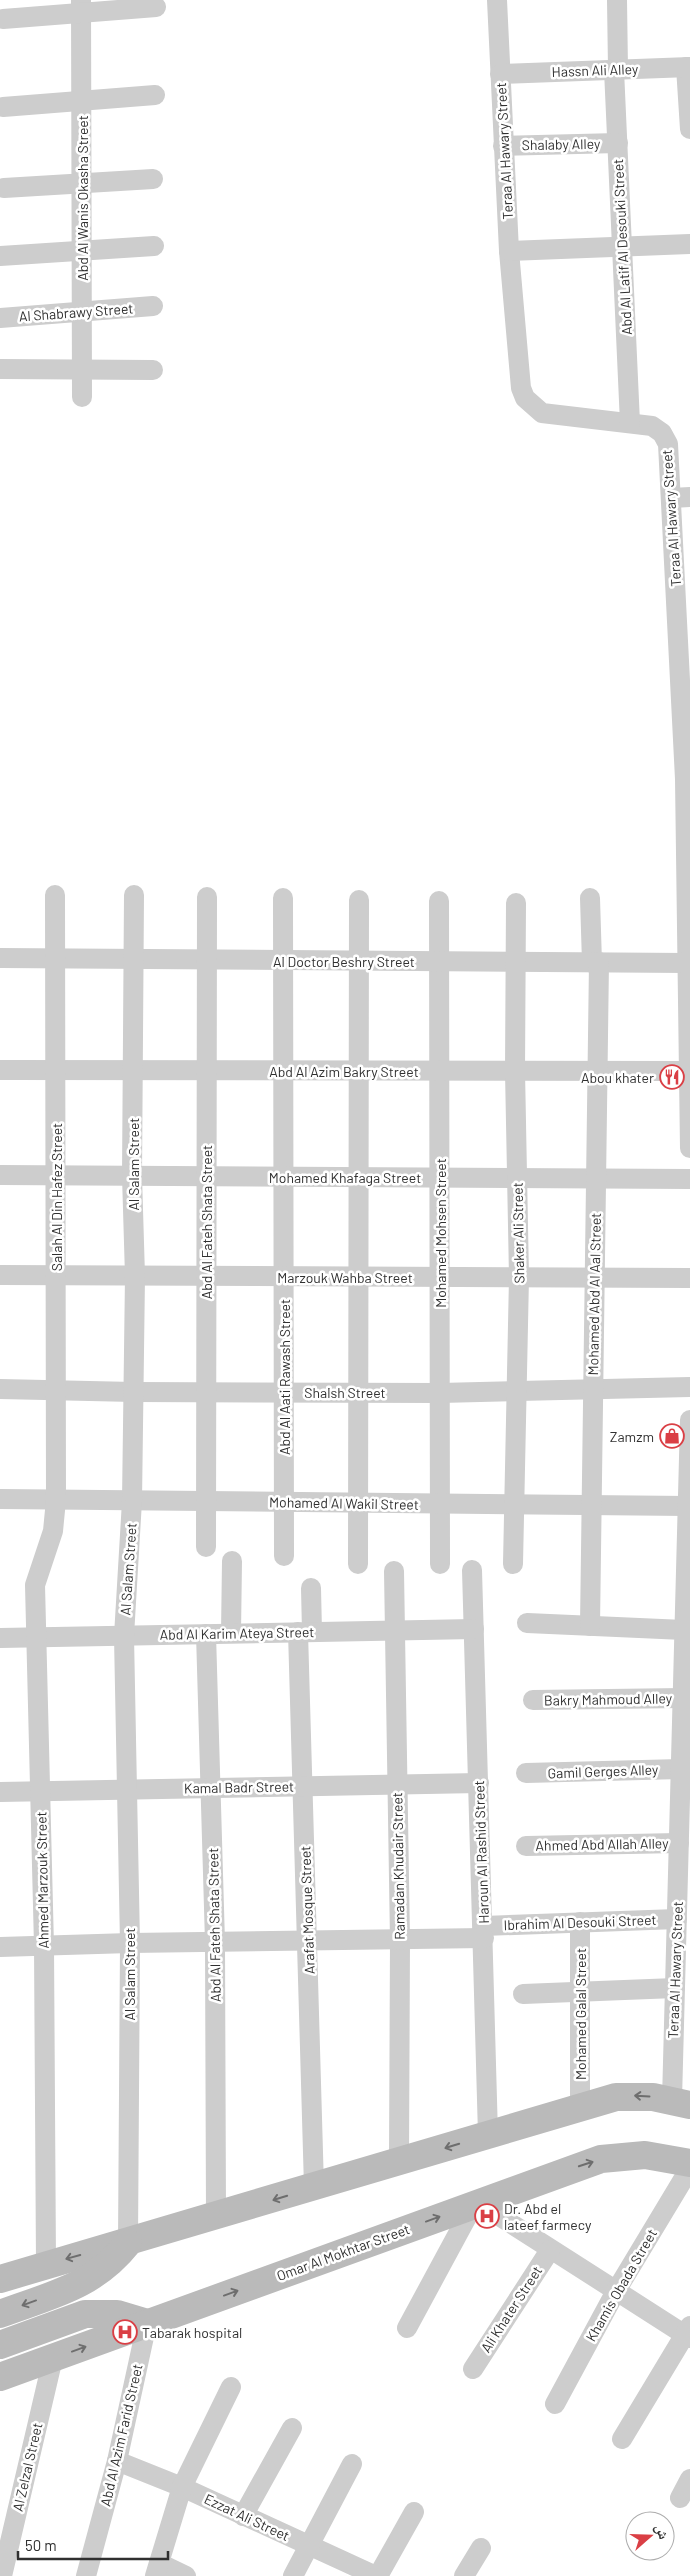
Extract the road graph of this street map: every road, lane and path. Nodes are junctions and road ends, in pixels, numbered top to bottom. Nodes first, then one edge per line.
1 (497, 0) edge
2 (617, 0) edge
3 (81, 7) edge
4 (156, 7) dead end
5 (3, 20) dead end
6 (688, 67) edge
7 (616, 69) junction
8 (500, 74) junction
9 (155, 96) dead end
10 (81, 101) junction
11 (3, 107) dead end
12 (690, 129) edge
13 (618, 143) junction
14 (504, 146) junction
15 (153, 179) dead end
16 (82, 183) junction
17 (4, 188) dead end
18 (690, 244) edge
19 (154, 246) dead end
20 (622, 246) junction
21 (508, 250) junction
22 (82, 251) junction
23 (0, 256) edge
24 (152, 306) dead end
25 (82, 312) junction
26 (0, 318) edge
27 (0, 369) edge
28 (82, 369) junction
29 (153, 370) dead end
30 (82, 397) dead end
31 (630, 423) junction
32 (681, 497) edge
33 (688, 779) edge
34 (56, 894) dead end
35 (134, 895) dead end
36 (207, 897) dead end
37 (282, 898) dead end
38 (590, 898) dead end
39 (359, 900) dead end
40 (439, 901) dead end
41 (516, 903) dead end
42 (0, 958) edge
43 (55, 958) junction
44 (132, 959) junction
45 (207, 960) junction
46 (283, 960) junction
47 (359, 961) junction
48 (439, 962) junction
49 (516, 962) junction
50 (596, 963) junction
51 (687, 963) junction
52 (689, 999) edge
53 (0, 1070) edge
54 (56, 1070) junction
55 (133, 1070) junction
56 (206, 1071) junction
57 (283, 1071) junction
58 (358, 1071) junction
59 (440, 1071) junction
60 (515, 1071) junction
61 (598, 1071) junction
62 (688, 1071) junction
63 (690, 1148) edge
64 (0, 1175) edge
65 (56, 1175) junction
66 (132, 1176) junction
67 (206, 1176) junction
68 (283, 1176) junction
69 (358, 1177) junction
70 (440, 1178) junction
71 (517, 1178) junction
72 (596, 1179) junction
73 (690, 1179) edge
74 (0, 1275) edge
75 (56, 1276) junction
76 (135, 1276) junction
77 (206, 1276) junction
78 (283, 1276) junction
79 (358, 1276) junction
80 (440, 1277) junction
81 (519, 1277) junction
82 (594, 1278) junction
83 (690, 1278) edge
84 (690, 1387) edge
85 (0, 1389) edge
86 (56, 1389) junction
87 (592, 1390) junction
88 (134, 1392) junction
89 (206, 1392) junction
90 (284, 1392) junction
91 (358, 1392) junction
92 (516, 1392) junction
93 (440, 1393) junction
94 (690, 1420) edge
95 (690, 1454) edge
96 (0, 1500) edge
97 (56, 1500) junction
98 (132, 1501) junction
99 (206, 1502) junction
100 (284, 1502) junction
101 (358, 1503) junction
102 (440, 1504) junction
103 (513, 1504) junction
104 (590, 1505) junction
105 (688, 1506) junction
106 (206, 1547) dead end
107 (688, 1549) edge
108 (284, 1556) dead end
109 (232, 1561) dead end
110 (358, 1564) dead end
111 (440, 1564) dead end
112 (513, 1564) dead end
113 (472, 1570) dead end
114 (394, 1571) dead end
115 (311, 1588) dead end
116 (527, 1623) dead end
117 (590, 1626) junction
118 (474, 1629) junction
119 (395, 1630) junction
120 (305, 1632) junction
121 (231, 1633) junction
122 (686, 1633) edge
123 (206, 1634) junction
124 (124, 1636) junction
125 (36, 1637) junction
126 (0, 1638) edge
127 (683, 1698) junction
128 (533, 1700) dead end
129 (686, 1725) edge
130 (681, 1769) junction
131 (526, 1773) dead end
132 (396, 1783) junction
133 (479, 1783) junction
134 (303, 1785) junction
135 (210, 1787) junction
136 (127, 1789) junction
137 (40, 1791) junction
138 (0, 1792) edge
139 (683, 1832) edge
140 (526, 1846) dead end
141 (681, 1915) edge
142 (580, 1922) junction
143 (484, 1932) junction
144 (400, 1940) junction
145 (308, 1941) junction
146 (215, 1942) junction
147 (130, 1943) junction
148 (44, 1946) junction
149 (0, 1947) edge
150 (675, 1988) junction
151 (580, 1992) junction
152 (522, 1994) dead end
153 (681, 2103) edge
154 (580, 2106) junction
155 (488, 2135) junction
156 (400, 2162) junction
157 (690, 2163) edge
158 (690, 2168) edge
159 (314, 2187) junction
160 (477, 2203) junction
161 (216, 2217) junction
162 (128, 2243) junction
163 (550, 2250) junction
164 (46, 2264) junction
165 (0, 2279) edge
166 (616, 2292) junction
167 (0, 2314) edge
168 (147, 2324) junction
169 (407, 2328) dead end
170 (688, 2333) edge
171 (0, 2345) edge
172 (53, 2358) junction
173 (473, 2370) dead end
174 (0, 2377) edge
175 (231, 2387) dead end
176 (555, 2404) dead end
177 (292, 2428) dead end
178 (622, 2439) dead end
179 (117, 2461) junction
180 (352, 2464) dead end
181 (690, 2479) edge
182 (182, 2487) junction
183 (680, 2498) dead end
184 (414, 2512) dead end
185 (244, 2516) junction
186 (309, 2546) junction
187 (480, 2548) dead end
188 (157, 2570) edge
189 (2, 2576) edge
190 (86, 2576) edge
191 (186, 2576) edge
192 (292, 2576) edge
193 (377, 2576) edge
194 (464, 2576) edge

1 - 8 street, Teraa Al Hawary Street
2 - 7 street, Abd Al Latif Al Desouki Street
3 - 4 street
3 - 5 street
3 - 10 street, Abd Al Wanis Okasha Street
6 - 7 street, Hassn Ali Alley
6 - 12 street
7 - 8 street, Hassn Ali Alley
7 - 13 street, Abd Al Latif Al Desouki Street
8 - 14 street, Teraa Al Hawary Street
9 - 10 street
10 - 11 street
10 - 16 street, Abd Al Wanis Okasha Street
13 - 14 street, Shalaby Alley
13 - 20 street, Abd Al Latif Al Desouki Street
14 - 21 street, Teraa Al Hawary Street
15 - 16 street
16 - 17 street
16 - 22 street, Abd Al Wanis Okasha Street
18 - 20 street
19 - 22 street
20 - 21 street
20 - 31 street, Abd Al Latif Al Desouki Street
21 - 31 street, Teraa Al Hawary Street
22 - 23 street
22 - 25 street, Abd Al Wanis Okasha Street
24 - 25 street, Al Shabrawy Street
25 - 26 street, Al Shabrawy Street
25 - 28 street, Abd Al Wanis Okasha Street
27 - 28 street
28 - 29 street
28 - 30 street, Abd Al Wanis Okasha Street
31 - 32 street, Teraa Al Hawary Street
32 - 33 street, Teraa Al Hawary Street
33 - 51 street, Teraa Al Hawary Street
34 - 43 street, Salah Al Din Hafez Street
35 - 44 street, Al Salam Street
36 - 45 street, Abd Al Fateh Shata Street
37 - 46 street, Abd Al Aati Rawash Street
38 - 50 street, Mohamed Abd Al Aal Street
39 - 47 street
40 - 48 street, Mohamed Mohsen Street
41 - 49 street, Shaker Ali Street
42 - 43 street, Al Doctor Beshry Street
43 - 44 street, Al Doctor Beshry Street
43 - 54 street, Salah Al Din Hafez Street
44 - 45 street, Al Doctor Beshry Street
44 - 55 street, Al Salam Street
45 - 46 street, Al Doctor Beshry Street
45 - 56 street, Abd Al Fateh Shata Street
46 - 47 street, Al Doctor Beshry Street
46 - 57 street, Abd Al Aati Rawash Street
47 - 48 street, Al Doctor Beshry Street
47 - 58 street
48 - 49 street, Al Doctor Beshry Street
48 - 59 street, Mohamed Mohsen Street
49 - 50 street, Al Doctor Beshry Street
49 - 60 street, Shaker Ali Street
50 - 51 street, Al Doctor Beshry Street
50 - 61 street, Mohamed Abd Al Aal Street
51 - 52 street, Teraa Al Hawary Street
52 - 62 street, Teraa Al Hawary Street
53 - 54 street, Abd Al Azim Bakry Street
54 - 55 street, Abd Al Azim Bakry Street
54 - 65 street, Salah Al Din Hafez Street
55 - 56 street, Abd Al Azim Bakry Street
55 - 66 street, Al Salam Street
56 - 57 street, Abd Al Azim Bakry Street
56 - 67 street, Abd Al Fateh Shata Street
57 - 58 street, Abd Al Azim Bakry Street
57 - 68 street, Abd Al Aati Rawash Street
58 - 59 street, Abd Al Azim Bakry Street
58 - 69 street
59 - 60 street, Abd Al Azim Bakry Street
59 - 70 street, Mohamed Mohsen Street
60 - 61 street, Abd Al Azim Bakry Street
60 - 71 street, Shaker Ali Street
61 - 62 street, Abd Al Azim Bakry Street
61 - 72 street, Mohamed Abd Al Aal Street
62 - 63 street, Teraa Al Hawary Street
64 - 65 street, Mohamed Khafaga Street
65 - 66 street, Mohamed Khafaga Street
65 - 75 street, Salah Al Din Hafez Street
66 - 67 street, Mohamed Khafaga Street
66 - 76 street, Al Salam Street
67 - 68 street, Mohamed Khafaga Street
67 - 77 street, Abd Al Fateh Shata Street
68 - 69 street, Mohamed Khafaga Street
68 - 78 street, Abd Al Aati Rawash Street
69 - 70 street, Mohamed Khafaga Street
69 - 79 street
70 - 71 street, Mohamed Khafaga Street
70 - 80 street, Mohamed Mohsen Street
71 - 72 street, Mohamed Khafaga Street
71 - 81 street, Shaker Ali Street
72 - 73 street, Mohamed Khafaga Street
72 - 82 street, Mohamed Abd Al Aal Street
74 - 75 street, Marzouk Wahba Street
75 - 76 street, Marzouk Wahba Street
75 - 86 street, Salah Al Din Hafez Street
76 - 77 street, Marzouk Wahba Street
76 - 88 street, Al Salam Street
77 - 78 street, Marzouk Wahba Street
77 - 89 street, Abd Al Fateh Shata Street
78 - 79 street, Marzouk Wahba Street
78 - 90 street, Abd Al Aati Rawash Street
79 - 80 street, Marzouk Wahba Street
79 - 91 street
80 - 81 street, Marzouk Wahba Street
80 - 93 street, Mohamed Mohsen Street
81 - 82 street, Marzouk Wahba Street
81 - 92 street, Shaker Ali Street
82 - 83 street, Marzouk Wahba Street
82 - 87 street, Mohamed Abd Al Aal Street
84 - 87 street, Shalsh Street
85 - 86 street, Shalsh Street
86 - 88 street, Shalsh Street
86 - 97 street, Salah Al Din Hafez Street
87 - 92 street, Shalsh Street
87 - 104 street, Mohamed Abd Al Aal Street
88 - 89 street, Shalsh Street
88 - 98 street, Al Salam Street
89 - 90 street, Shalsh Street
89 - 99 street, Abd Al Fateh Shata Street
90 - 91 street, Shalsh Street
90 - 100 street, Abd Al Aati Rawash Street
91 - 93 street, Shalsh Street
91 - 101 street
92 - 93 street, Shalsh Street
92 - 103 street, Shaker Ali Street
93 - 102 street, Mohamed Mohsen Street
94 - 95 street, Teraa Al Hawary Street
95 - 105 street, Teraa Al Hawary Street
96 - 97 street, Mohamed Al Wakil Street
97 - 98 street, Mohamed Al Wakil Street
97 - 125 street, Ahmed Marzouk Street
98 - 99 street, Mohamed Al Wakil Street
98 - 124 street, Al Salam Street
99 - 100 street, Mohamed Al Wakil Street
99 - 106 street, Abd Al Fateh Shata Street
100 - 101 street, Mohamed Al Wakil Street
100 - 108 street, Abd Al Aati Rawash Street
101 - 102 street, Mohamed Al Wakil Street
101 - 110 street
102 - 103 street, Mohamed Al Wakil Street
102 - 111 street, Mohamed Mohsen Street
103 - 104 street, Mohamed Al Wakil Street
103 - 112 street, Shaker Ali Street
104 - 105 street, Mohamed Al Wakil Street
104 - 117 street, Mohamed Abd Al Aal Street
105 - 107 street, Teraa Al Hawary Street
107 - 122 street, Teraa Al Hawary Street
109 - 121 street
113 - 118 street, Haroun Al Rashid Street
114 - 119 street, Ramadan Khudair Street
115 - 120 street, Arafat Mosque Street
116 - 117 street
117 - 122 street
118 - 119 street, Abd Al Karim Ateya Street
118 - 133 street, Haroun Al Rashid Street
119 - 120 street, Abd Al Karim Ateya Street
119 - 132 street, Ramadan Khudair Street
120 - 121 street, Abd Al Karim Ateya Street
120 - 134 street, Arafat Mosque Street
121 - 123 street, Abd Al Karim Ateya Street
122 - 127 street, Teraa Al Hawary Street
123 - 124 street, Abd Al Karim Ateya Street
123 - 135 street, Abd Al Fateh Shata Street
124 - 125 street, Abd Al Karim Ateya Street
124 - 136 street, Al Salam Street
125 - 126 street, Abd Al Karim Ateya Street
125 - 137 street, Ahmed Marzouk Street
127 - 128 street, Bakry Mahmoud Alley
127 - 129 street, Teraa Al Hawary Street
129 - 130 street, Teraa Al Hawary Street
130 - 131 street, Gamil Gerges Alley
130 - 139 street, Teraa Al Hawary Street
132 - 133 street, Kamal Badr Street
132 - 134 street, Kamal Badr Street
132 - 144 street, Ramadan Khudair Street
133 - 143 street, Haroun Al Rashid Street
134 - 135 street, Kamal Badr Street
134 - 145 street, Arafat Mosque Street
135 - 136 street, Kamal Badr Street
135 - 146 street, Abd Al Fateh Shata Street
136 - 137 street, Kamal Badr Street
136 - 147 street, Al Salam Street
137 - 138 street, Kamal Badr Street
137 - 148 street, Ahmed Marzouk Street
139 - 140 street, Ahmed Abd Allah Alley
139 - 141 street, Teraa Al Hawary Street
141 - 142 street, Ibrahim Al Desouki Street
141 - 150 street, Teraa Al Hawary Street
142 - 143 street, Ibrahim Al Desouki Street
142 - 151 street, Mohamed Galal Street
143 - 144 street, Ibrahim Al Desouki Street
143 - 155 street, Haroun Al Rashid Street
144 - 145 street, Ibrahim Al Desouki Street
144 - 156 street, Ramadan Khudair Street
145 - 146 street, Ibrahim Al Desouki Street
145 - 159 street, Arafat Mosque Street
146 - 147 street, Ibrahim Al Desouki Street
146 - 161 street, Abd Al Fateh Shata Street
147 - 148 street, Ibrahim Al Desouki Street
147 - 162 street, Al Salam Street
148 - 149 street, Ibrahim Al Desouki Street
148 - 164 street, Ahmed Marzouk Street
150 - 151 street
150 - 153 street, Teraa Al Hawary Street
151 - 152 street
151 - 154 street, Mohamed Galal Street
153 -> 154 main road
154 - 155 main road
155 -> 156 main road
156 - 159 main road
160 -> 157 main road, Omar Al Mokhtar Street
158 - 166 street, Khamis Obada Street
159 -> 161 main road
160 - 163 street
168 -> 160 main road, Omar Al Mokhtar Street
160 - 169 street
161 - 162 main road
162 -> 164 main road
162 -> 167 main road
163 - 166 street
163 - 173 street, Ali Khater Street
164 - 165 main road
166 - 170 street
166 - 176 street, Khamis Obada Street
168 - 171 main road
172 -> 168 main road, Omar Al Mokhtar Street
168 - 179 street, Abd Al Azim Farid Street
170 - 178 street
172 - 174 main road, Omar Al Mokhtar Street
172 - 189 street, Al Zelzal Street
175 - 182 street
177 - 185 street
179 - 182 street, Ezzat Ali Street
179 - 190 street, Abd Al Azim Farid Street
180 - 186 street
181 - 183 street
182 - 185 street, Ezzat Ali Street
182 - 188 street
184 - 193 street
185 - 186 street, Ezzat Ali Street
186 - 192 street
186 - 193 street, Ezzat Ali Street
187 - 194 street
188 - 191 street

